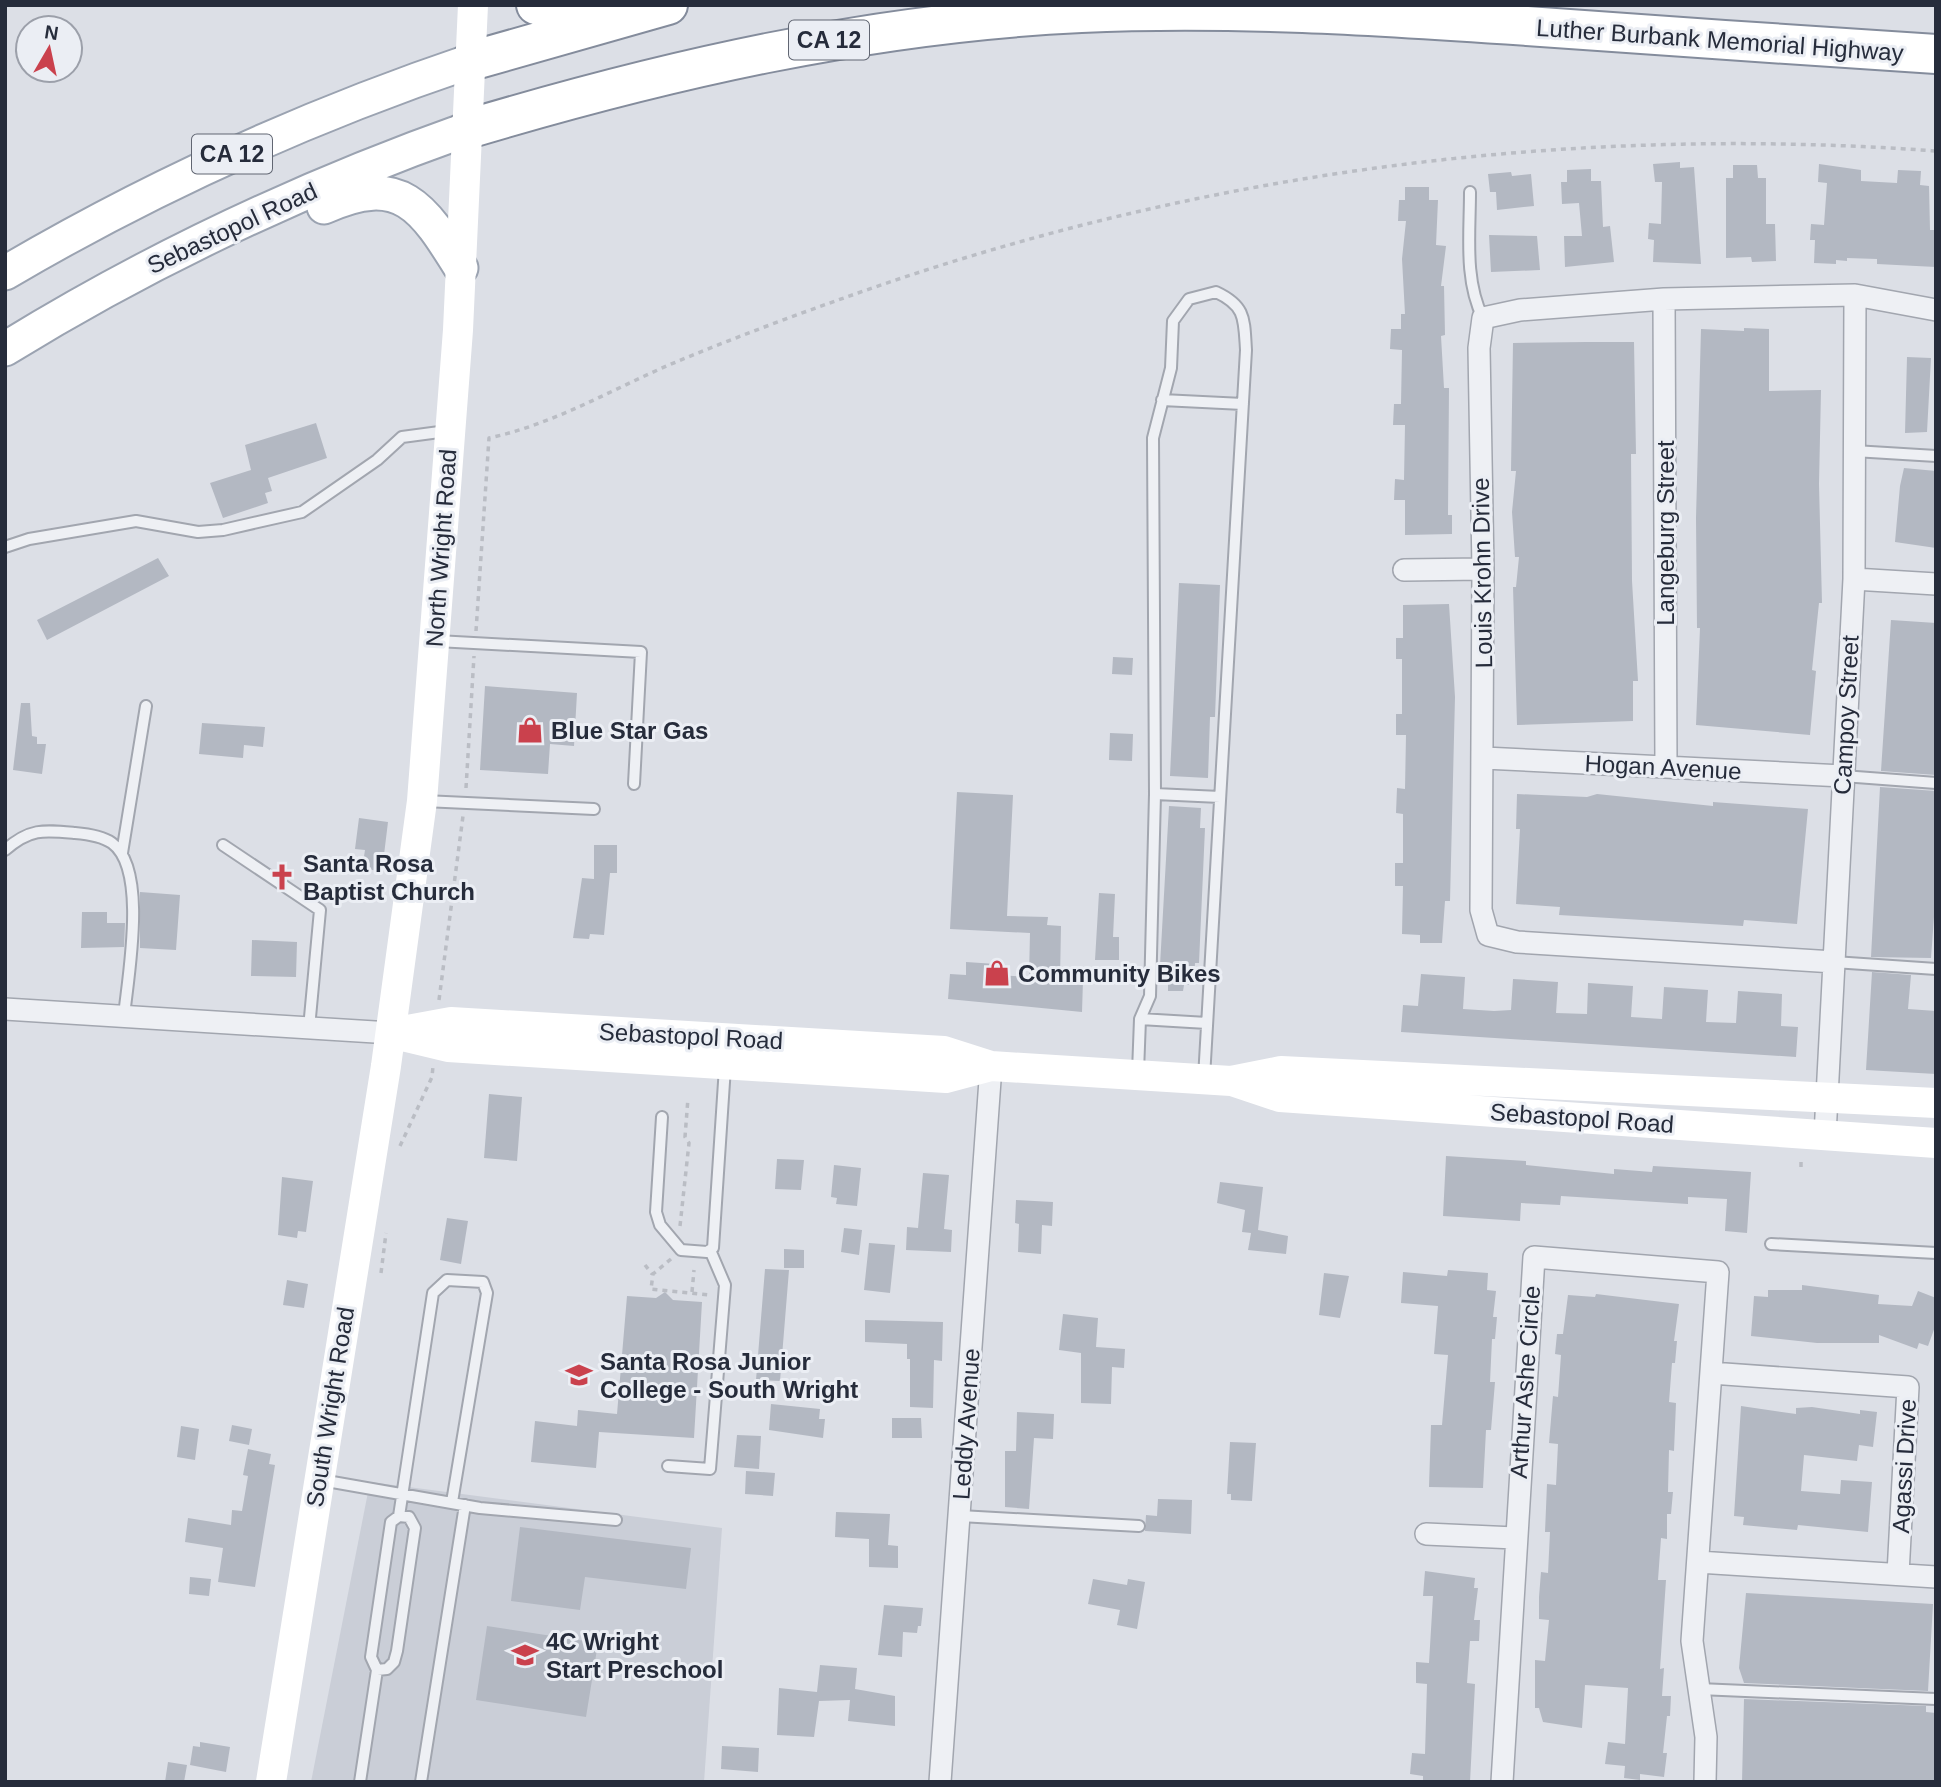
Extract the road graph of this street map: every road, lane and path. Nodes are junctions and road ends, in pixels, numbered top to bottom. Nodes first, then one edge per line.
1 (473, 5) edge
2 (536, 5) edge
3 (659, 7) edge
4 (1936, 54) edge
5 (471, 61) junction
6 (468, 129) junction
7 (1936, 151) edge
8 (1470, 192) dead end
9 (461, 268) junction
10 (5, 273) edge
11 (125, 279) junction
12 (1855, 295) junction
13 (1664, 299) junction
14 (1936, 310) edge
15 (1483, 318) junction
16 (5, 349) edge
17 (1163, 400) junction
18 (1243, 404) junction
19 (450, 431) junction
20 (1854, 451) junction
21 (1936, 456) edge
22 (5, 547) edge
23 (1483, 569) junction
24 (1405, 570) dead end
25 (1854, 579) junction
26 (1936, 584) edge
27 (434, 641) junction
28 (475, 643) junction
29 (146, 705) dead end
30 (1484, 758) junction
31 (1666, 767) junction
32 (1843, 776) junction
33 (1936, 783) edge
34 (634, 784) dead end
35 (1155, 794) junction
36 (1220, 797) junction
37 (422, 801) junction
38 (465, 804) junction
39 (594, 809) dead end
40 (223, 845) dead end
41 (5, 850) edge
42 (122, 853) junction
43 (1835, 962) junction
44 (1936, 969) edge
45 (441, 985) dead end
46 (5, 1009) edge
47 (124, 1016) junction
48 (1140, 1019) junction
49 (1207, 1023) junction
50 (309, 1028) junction
51 (391, 1033) junction
52 (725, 1064) junction
53 (990, 1066) junction
54 (1138, 1075) junction
55 (432, 1077) dead end
56 (1218, 1080) junction
57 (1828, 1097) junction
58 (688, 1098) dead end
59 (1936, 1103) edge
60 (662, 1117) dead end
61 (1825, 1135) junction
62 (1936, 1143) edge
63 (397, 1152) dead end
64 (1801, 1160) dead end
65 (1801, 1167) dead end
66 (386, 1233) dead end
67 (679, 1235) dead end
68 (1771, 1244) dead end
69 (709, 1250) junction
70 (1936, 1253) edge
71 (645, 1265) dead end
72 (660, 1268) dead end
73 (694, 1270) dead end
74 (381, 1273) dead end
75 (653, 1274) junction
76 (692, 1293) junction
77 (709, 1308) dead end
78 (1711, 1373) junction
79 (668, 1466) dead end
80 (318, 1479) junction
81 (402, 1493) junction
82 (452, 1502) junction
83 (465, 1505) junction
84 (399, 1516) junction
85 (960, 1516) junction
86 (616, 1520) dead end
87 (1139, 1526) dead end
88 (1426, 1534) dead end
89 (1515, 1538) junction
90 (1698, 1562) junction
91 (1898, 1574) junction
92 (1936, 1577) edge
93 (377, 1670) junction
94 (1699, 1689) junction
95 (1936, 1699) edge
96 (271, 1782) edge
97 (360, 1782) edge
98 (421, 1782) edge
99 (940, 1782) edge
100 (1502, 1782) edge
101 (1706, 1782) edge

1 - 5 main road, North Wright Road
2 - 3 highway
3 - 5 highway, CA 12
4 - 6 highway, Luther Burbank Memorial Highway / CA 12
5 - 6 main road, North Wright Road
5 - 10 main road, CA 12
6 - 9 main road, North Wright Road
6 - 11 main road, Sebastopol Road / CA 12
7 - 28 path
8 - 15 lane
9 - 11 main road
9 - 19 main road, North Wright Road
11 - 16 main road, Sebastopol Road / CA 12
12 - 13 street
12 - 14 street
12 - 20 street, Campoy Street
13 - 15 street
13 - 31 street, Langeburg Street
15 - 23 street, Louis Krohn Drive
17 - 18 lane
17 - 18 lane
17 - 35 lane
18 - 36 lane
19 - 22 lane
19 - 27 main road, North Wright Road
20 - 21 lane
20 - 25 street, Campoy Street
23 - 24 street
23 - 30 street, Louis Krohn Drive
25 - 26 street
25 - 32 street, Campoy Street
27 - 28 lane
27 - 37 main road, North Wright Road
28 - 34 lane
28 - 38 path
29 - 42 lane
30 - 31 street, Hogan Avenue
30 - 43 street, Louis Krohn Drive
31 - 32 street, Hogan Avenue
32 - 33 lane
32 - 43 street, Campoy Street
35 - 36 lane
35 - 48 lane
36 - 49 lane
37 - 38 lane
37 - 51 main road, North Wright Road
38 - 39 lane
38 - 45 path
40 - 50 lane
41 - 42 lane
42 - 47 lane
43 - 44 lane
43 - 57 street, Campoy Street
46 - 47 street, Sebastopol Road
47 - 50 street, Sebastopol Road
48 - 49 lane
48 - 54 lane
49 - 56 lane
50 - 51 street, Sebastopol Road
51 - 52 main road, Sebastopol Road
51 - 53 main road, Sebastopol Road
51 - 80 main road, South Wright Road
52 - 53 main road, Sebastopol Road
52 - 69 lane
53 - 54 main road, Sebastopol Road
53 - 85 street, Leddy Avenue
54 - 56 main road, Sebastopol Road
55 - 63 path
56 - 57 main road, Sebastopol Road
56 - 61 main road, Sebastopol Road
57 - 59 main road, Sebastopol Road
57 - 61 street, Campoy Street
58 - 67 path
60 - 69 lane
61 - 62 main road, Sebastopol Road
64 - 65 path
66 - 74 path
68 - 70 lane
69 - 79 lane
71 - 75 path
72 - 75 path
73 - 76 path
75 - 76 path
76 - 77 path
78 - 89 street, Arthur Ashe Circle
78 - 90 street, Arthur Ashe Circle
78 - 91 street, Agassi Drive
80 - 81 lane
80 - 96 main road, South Wright Road
81 - 82 lane
81 - 82 lane
81 - 84 lane
82 - 83 lane
83 - 86 lane
83 - 98 lane
84 - 93 lane
84 - 93 lane
85 - 87 lane
85 - 99 street, Leddy Avenue
88 - 89 street
89 - 100 street, Arthur Ashe Circle
90 - 91 street
90 - 94 street, Arthur Ashe Circle
91 - 92 street
93 - 97 lane
94 - 95 lane
94 - 101 street, Arthur Ashe Circle

